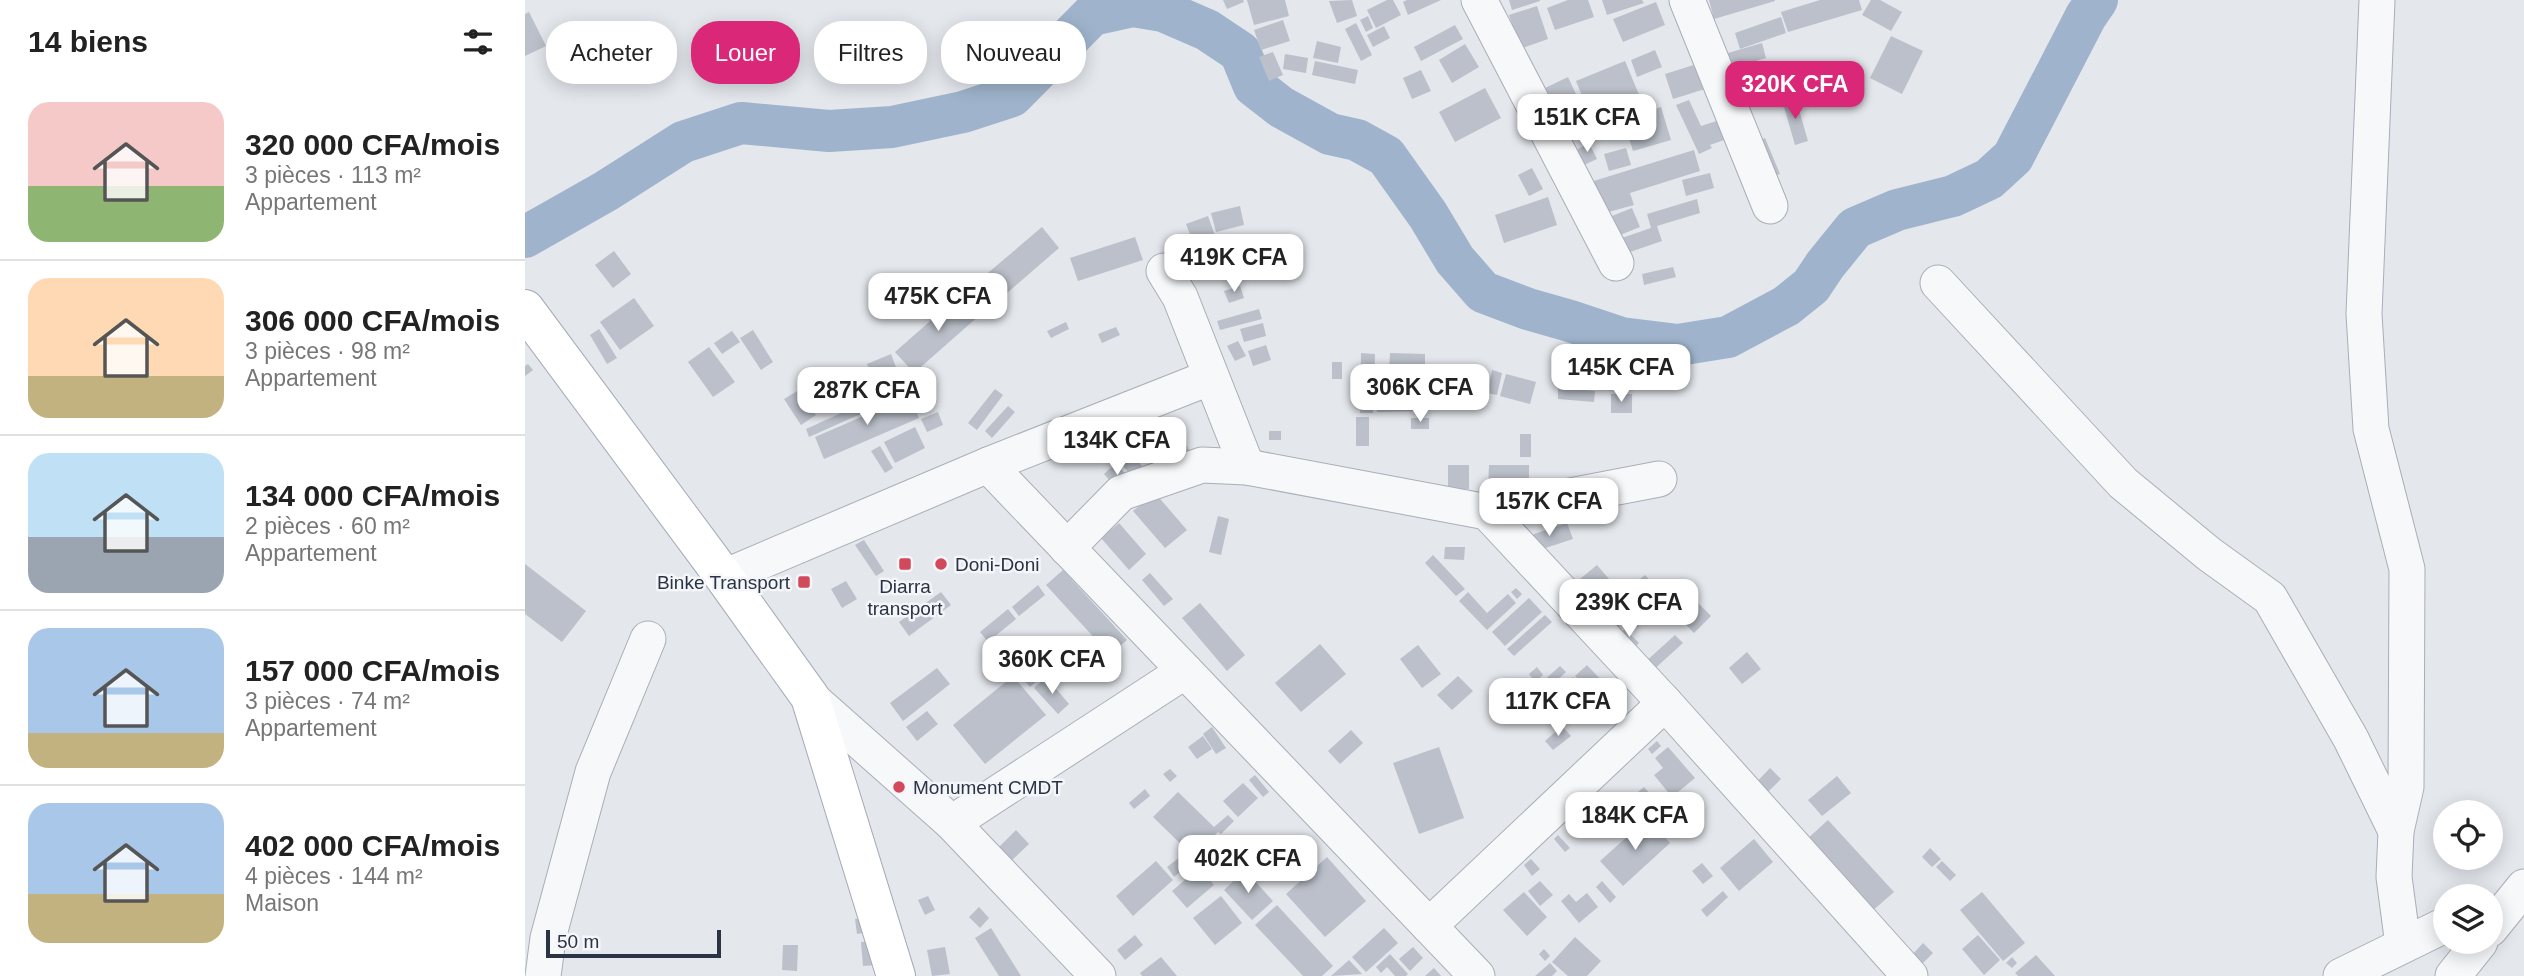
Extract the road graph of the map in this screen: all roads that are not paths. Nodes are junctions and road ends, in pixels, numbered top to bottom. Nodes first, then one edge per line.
1 (1479, 0) edge
2 (1687, 0) edge
3 (2377, 0) edge
4 (1770, 206) dead end
5 (1616, 264) dead end
6 (1164, 271) dead end
7 (1938, 283) dead end
8 (525, 309) edge
9 (1211, 377) junction
10 (988, 466) junction
11 (1247, 467) junction
12 (1659, 479) dead end
13 (1487, 512) junction
14 (1067, 548) junction
15 (724, 577) junction
16 (648, 639) dead end
17 (1185, 671) junction
18 (810, 697) junction
19 (1665, 703) junction
20 (952, 823) junction
21 (2396, 831) junction
22 (2524, 887) edge
23 (2503, 897) edge
24 (2503, 913) edge
25 (1429, 926) junction
26 (2433, 931) edge
27 (2403, 945) junction
28 (2470, 954) edge
29 (1080, 971) edge
30 (543, 976) edge
31 (896, 976) edge
32 (1477, 976) edge
33 (1910, 976) edge
34 (2341, 976) edge
35 (2453, 976) edge

1 - 5 street
2 - 4 street
3 - 21 street
6 - 9 street
7 - 21 street
8 - 15 main road
9 - 10 street
9 - 11 street
10 - 14 street
10 - 15 street
11 - 13 street
11 - 14 street
12 - 13 street
13 - 19 street
14 - 17 street
15 - 18 main road
16 - 30 street
17 - 20 street
17 - 25 street
18 - 20 street
18 - 31 main road
19 - 25 street
19 - 33 street
20 - 29 street
21 - 27 street
22 - 23 street
22 - 24 street
25 - 32 street
26 - 27 street
27 - 34 street
28 - 35 street

